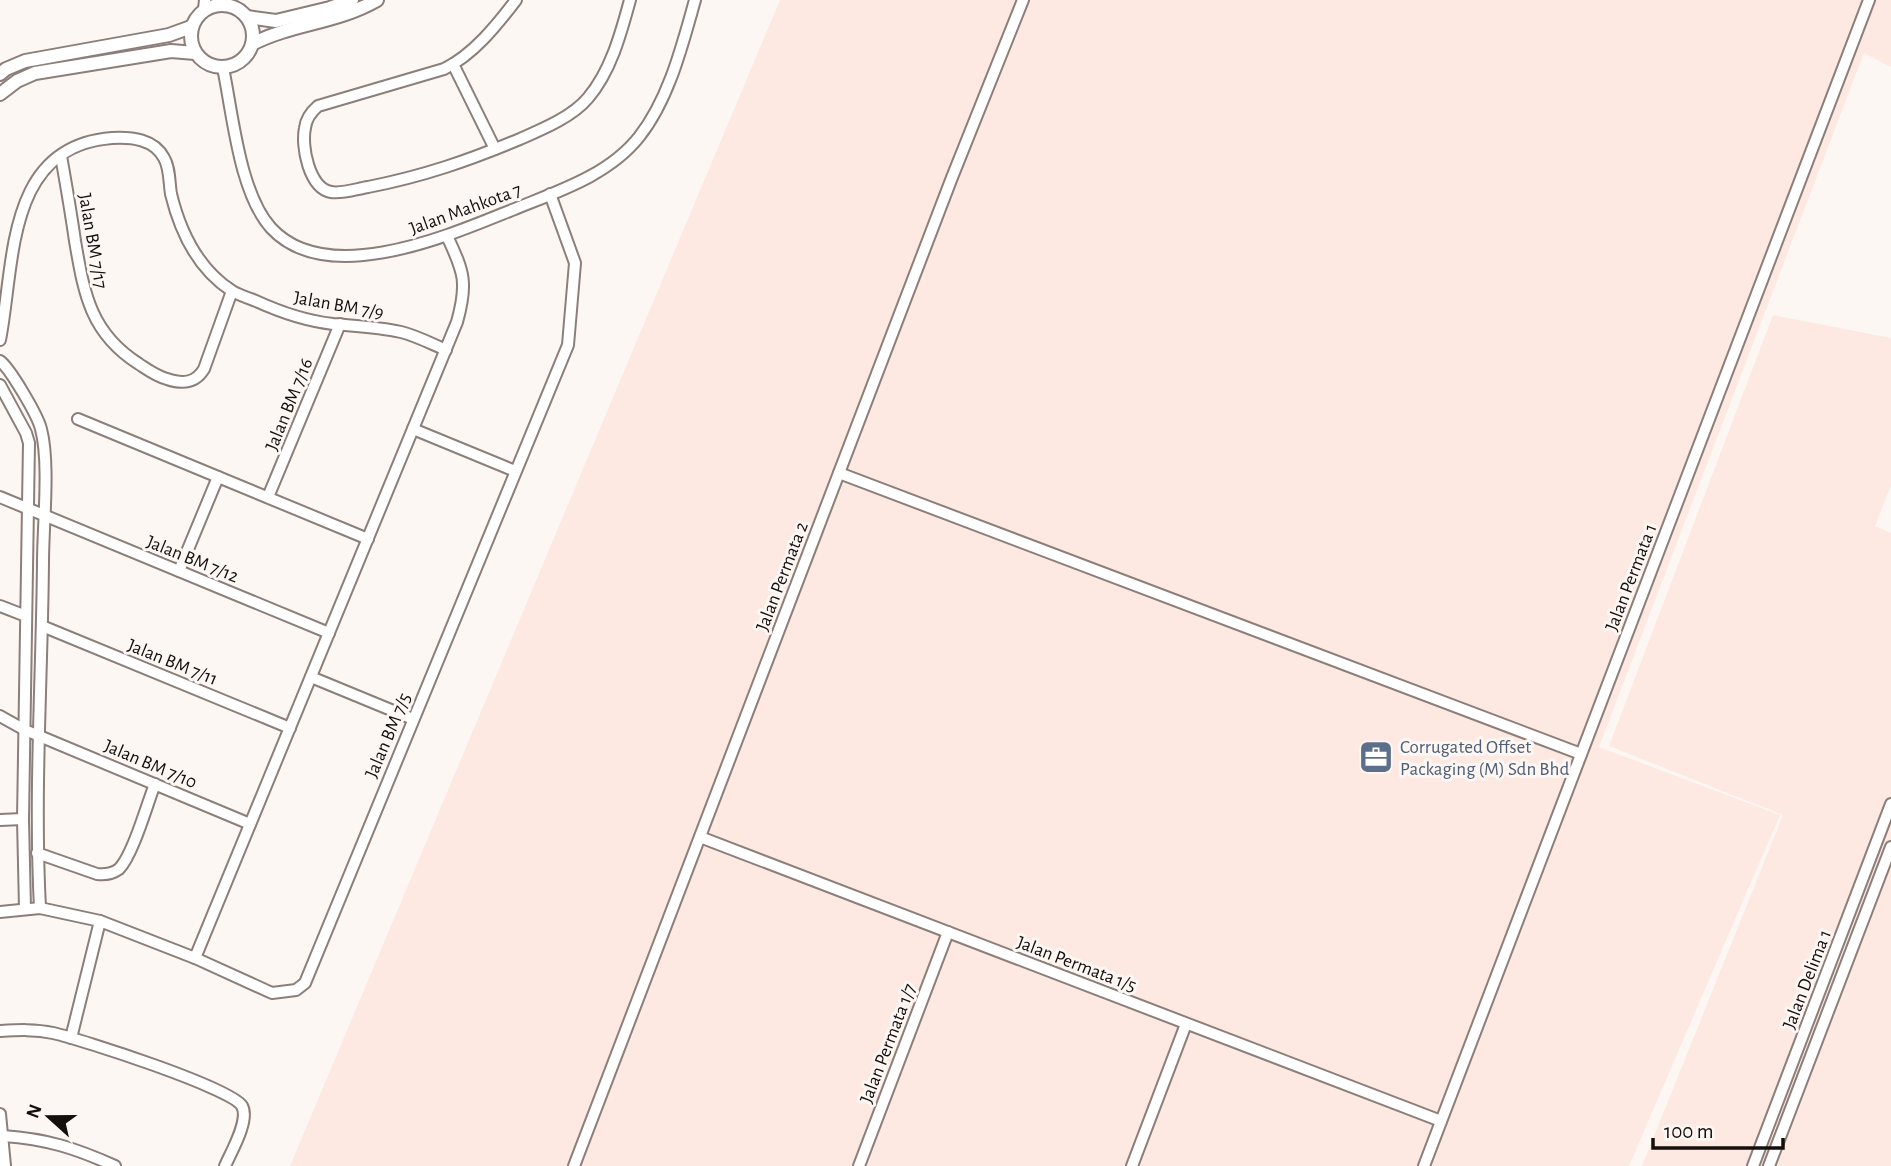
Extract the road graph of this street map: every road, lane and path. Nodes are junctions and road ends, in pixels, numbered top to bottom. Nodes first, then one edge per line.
1 (352, 0) edge
2 (377, 0) edge
3 (516, 0) edge
4 (630, 0) edge
5 (695, 0) edge
6 (1023, 0) edge
7 (1868, 0) edge
8 (224, 2) edge
9 (205, 5) edge
10 (247, 17) junction
11 (191, 27) junction
12 (252, 44) junction
13 (195, 52) junction
14 (453, 65) junction
15 (223, 68) junction
16 (0, 74) edge
17 (0, 94) edge
18 (495, 149) junction
19 (61, 156) junction
20 (551, 194) junction
21 (447, 236) junction
22 (232, 291) junction
23 (340, 324) junction
24 (0, 340) edge
25 (446, 349) junction
26 (0, 361) edge
27 (0, 385) edge
28 (78, 419) dead end
29 (413, 429) junction
30 (515, 471) junction
31 (839, 473) junction
32 (218, 477) junction
33 (0, 497) edge
34 (268, 497) junction
35 (28, 509) junction
36 (43, 515) junction
37 (368, 539) junction
38 (179, 571) junction
39 (0, 606) edge
40 (26, 615) junction
41 (42, 626) junction
42 (329, 633) junction
43 (311, 677) junction
44 (0, 716) edge
45 (412, 719) junction
46 (290, 728) junction
47 (25, 730) junction
48 (39, 735) junction
49 (1581, 754) junction
50 (155, 784) junction
51 (1891, 804) edge
52 (23, 819) junction
53 (0, 820) edge
54 (250, 824) junction
55 (700, 837) junction
56 (1891, 847) edge
57 (37, 853) junction
58 (40, 908) junction
59 (25, 909) junction
60 (0, 912) edge
61 (100, 920) junction
62 (948, 932) junction
63 (195, 958) junction
64 (1186, 1024) junction
65 (0, 1031) edge
66 (71, 1038) junction
67 (0, 1114) edge
68 (1441, 1121) junction
69 (3, 1136) junction
70 (5, 1166) edge
71 (116, 1166) edge
72 (225, 1166) edge
73 (574, 1166) edge
74 (859, 1166) edge
75 (1132, 1166) edge
76 (1424, 1166) edge
77 (1753, 1166) edge
78 (1769, 1166) edge

1 - 10 main road
2 - 12 main road
3 - 14 street
4 - 18 street
5 - 20 street, Jalan Mahkota 7
6 - 31 street, Jalan Permata 2
7 - 49 street, Jalan Permata 1
8 - 9 main road
8 - 10 main road
9 - 11 main road
10 - 12 main road
11 - 13 main road
11 - 16 main road
12 - 15 main road
13 - 15 main road
13 - 17 main road
14 - 18 street
14 - 18 street
15 - 21 street, Jalan Mahkota 7
19 - 22 street, Jalan BM 7/9
19 - 22 street, Jalan BM 7/17
19 - 24 street, Jalan BM 7/9
20 - 21 street, Jalan Mahkota 7
20 - 30 street, Jalan BM 7/5
21 - 25 street
22 - 23 street, Jalan BM 7/9
23 - 25 street, Jalan BM 7/9
23 - 34 street, Jalan BM 7/16
25 - 29 street
26 - 36 street
27 - 35 street
28 - 32 street
29 - 30 street
29 - 37 street
30 - 45 street, Jalan BM 7/5
31 - 49 street
31 - 55 street, Jalan Permata 2
32 - 34 street
32 - 38 street
33 - 35 street, Jalan BM 7/12
34 - 37 street
35 - 36 street, Jalan BM 7/12
35 - 40 street
36 - 38 street, Jalan BM 7/12
36 - 41 street
37 - 42 street
38 - 42 street, Jalan BM 7/12
39 - 40 street
40 - 47 street
41 - 46 street, Jalan BM 7/11
41 - 48 street
42 - 43 street
43 - 45 street
43 - 46 street
44 - 47 street, Jalan BM 7/10
45 - 63 street, Jalan BM 7/5
46 - 54 street
47 - 48 street, Jalan BM 7/10
47 - 52 street
48 - 50 street, Jalan BM 7/10
48 - 57 street
49 - 68 street, Jalan Permata 1
50 - 54 street, Jalan BM 7/10
50 - 57 street
51 - 77 street, Jalan Delima 1
52 - 53 street
52 - 59 street
54 - 63 street
55 - 62 street, Jalan Permata 1/5
55 - 73 street, Jalan Permata 2
56 - 78 street, Jalan Delima 1
57 - 58 street
58 - 59 street, Jalan BM 7/5
58 - 61 street, Jalan BM 7/5
59 - 60 street, Jalan BM 7/5
61 - 63 street, Jalan BM 7/5
61 - 66 street
62 - 64 street, Jalan Permata 1/5
62 - 74 street, Jalan Permata 1/7
64 - 68 street, Jalan Permata 1/5
64 - 75 street
65 - 66 street
66 - 72 street
67 - 69 street
68 - 76 street, Jalan Permata 1
69 - 70 street
69 - 71 street

